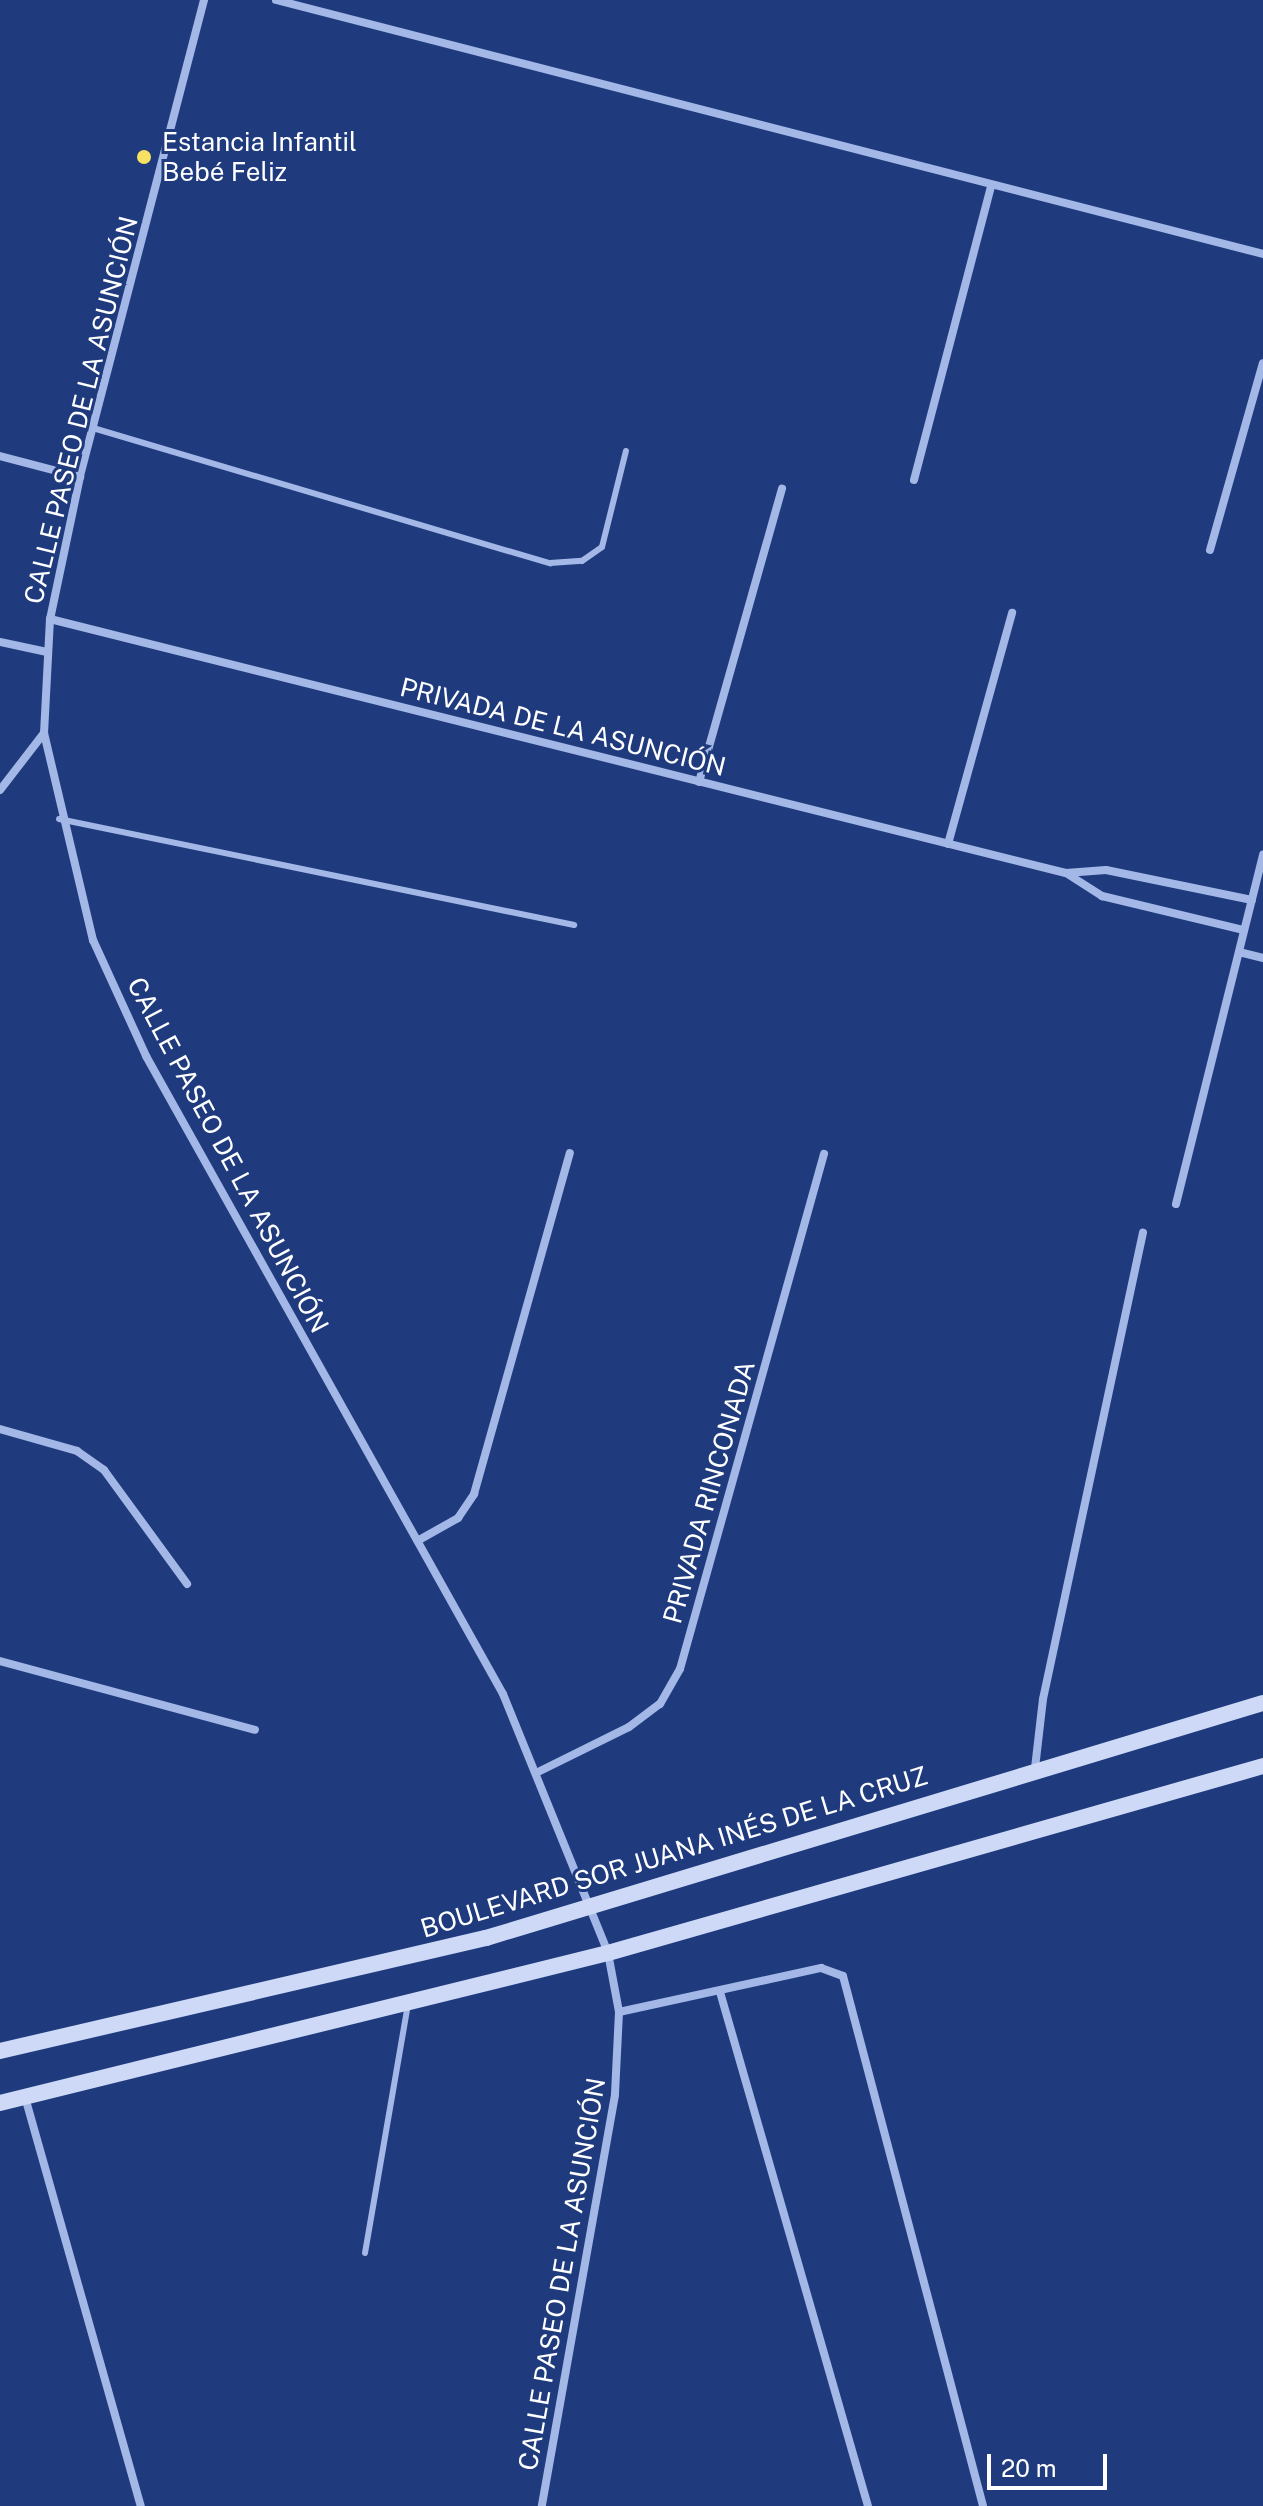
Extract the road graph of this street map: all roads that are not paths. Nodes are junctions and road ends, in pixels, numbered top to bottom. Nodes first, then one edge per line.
1 (204, 0) edge
2 (276, 0) edge
3 (991, 187) junction
4 (1263, 254) edge
5 (1263, 363) edge
6 (93, 428) junction
7 (626, 451) dead end
8 (0, 456) edge
9 (80, 477) junction
10 (914, 480) dead end
11 (782, 489) dead end
12 (1210, 550) dead end
13 (1012, 613) dead end
14 (50, 619) junction
15 (0, 642) edge
16 (47, 652) junction
17 (44, 733) junction
18 (699, 782) junction
19 (0, 790) edge
20 (59, 819) junction
21 (948, 844) junction
22 (1263, 855) edge
23 (1066, 873) junction
24 (1252, 900) junction
25 (574, 925) dead end
26 (1244, 930) junction
27 (1239, 952) junction
28 (1263, 958) edge
29 (570, 1153) dead end
30 (824, 1154) dead end
31 (1176, 1204) dead end
32 (1143, 1233) dead end
33 (0, 1429) edge
34 (419, 1540) junction
35 (187, 1584) dead end
36 (0, 1661) edge
37 (1263, 1703) edge
38 (255, 1730) dead end
39 (1263, 1766) edge
40 (1035, 1768) junction
41 (540, 1771) junction
42 (593, 1906) junction
43 (608, 1953) junction
44 (720, 1992) junction
45 (409, 2002) junction
46 (619, 2012) junction
47 (0, 2051) edge
48 (25, 2097) junction
49 (0, 2103) edge
50 (365, 2253) dead end
51 (141, 2506) edge
52 (542, 2506) edge
53 (868, 2506) edge
54 (983, 2506) edge

1 - 6 street, CALLE PASEO DE LA ASUNCIÓN
2 - 3 street
3 - 4 street
3 - 10 street
5 - 12 street
6 - 7 lane
6 - 9 street, CALLE PASEO DE LA ASUNCIÓN
8 - 9 street
9 - 14 street, CALLE PASEO DE LA ASUNCIÓN
11 - 18 street
13 - 21 street
14 - 16 street, CALLE PASEO DE LA ASUNCIÓN
14 - 18 street, PRIVADA DE LA ASUNCIÓN
15 - 16 street
16 - 17 street, CALLE PASEO DE LA ASUNCIÓN
17 - 19 street
17 - 20 street, CALLE PASEO DE LA ASUNCIÓN
18 - 21 street, PRIVADA DE LA ASUNCIÓN
20 - 25 lane
20 - 34 street, CALLE PASEO DE LA ASUNCIÓN
21 - 23 street, PRIVADA DE LA ASUNCIÓN
22 - 24 street
23 - 24 street, PRIVADA DE LA ASUNCIÓN
23 - 26 street, PRIVADA DE LA ASUNCIÓN
24 - 26 street
26 - 27 street
27 - 28 street
27 - 31 street
29 - 34 street
30 - 41 street, PRIVADA RINCONADA
32 - 40 street
33 - 35 street
34 - 41 street, CALLE PASEO DE LA ASUNCIÓN
36 - 38 street
37 - 40 main road, BOULEVARD SOR JUANA INÉS DE LA CRUZ
39 - 43 main road
40 - 42 main road, BOULEVARD SOR JUANA INÉS DE LA CRUZ
41 - 42 street, CALLE PASEO DE LA ASUNCIÓN
42 - 43 street
42 - 47 main road, BOULEVARD SOR JUANA INÉS DE LA CRUZ
43 - 45 main road
43 - 46 street, CALLE PASEO DE LA ASUNCIÓN
44 - 46 street
44 - 53 street
44 - 54 street
45 - 48 main road
45 - 50 lane
46 - 52 street, CALLE PASEO DE LA ASUNCIÓN
48 - 49 main road
48 - 51 street

